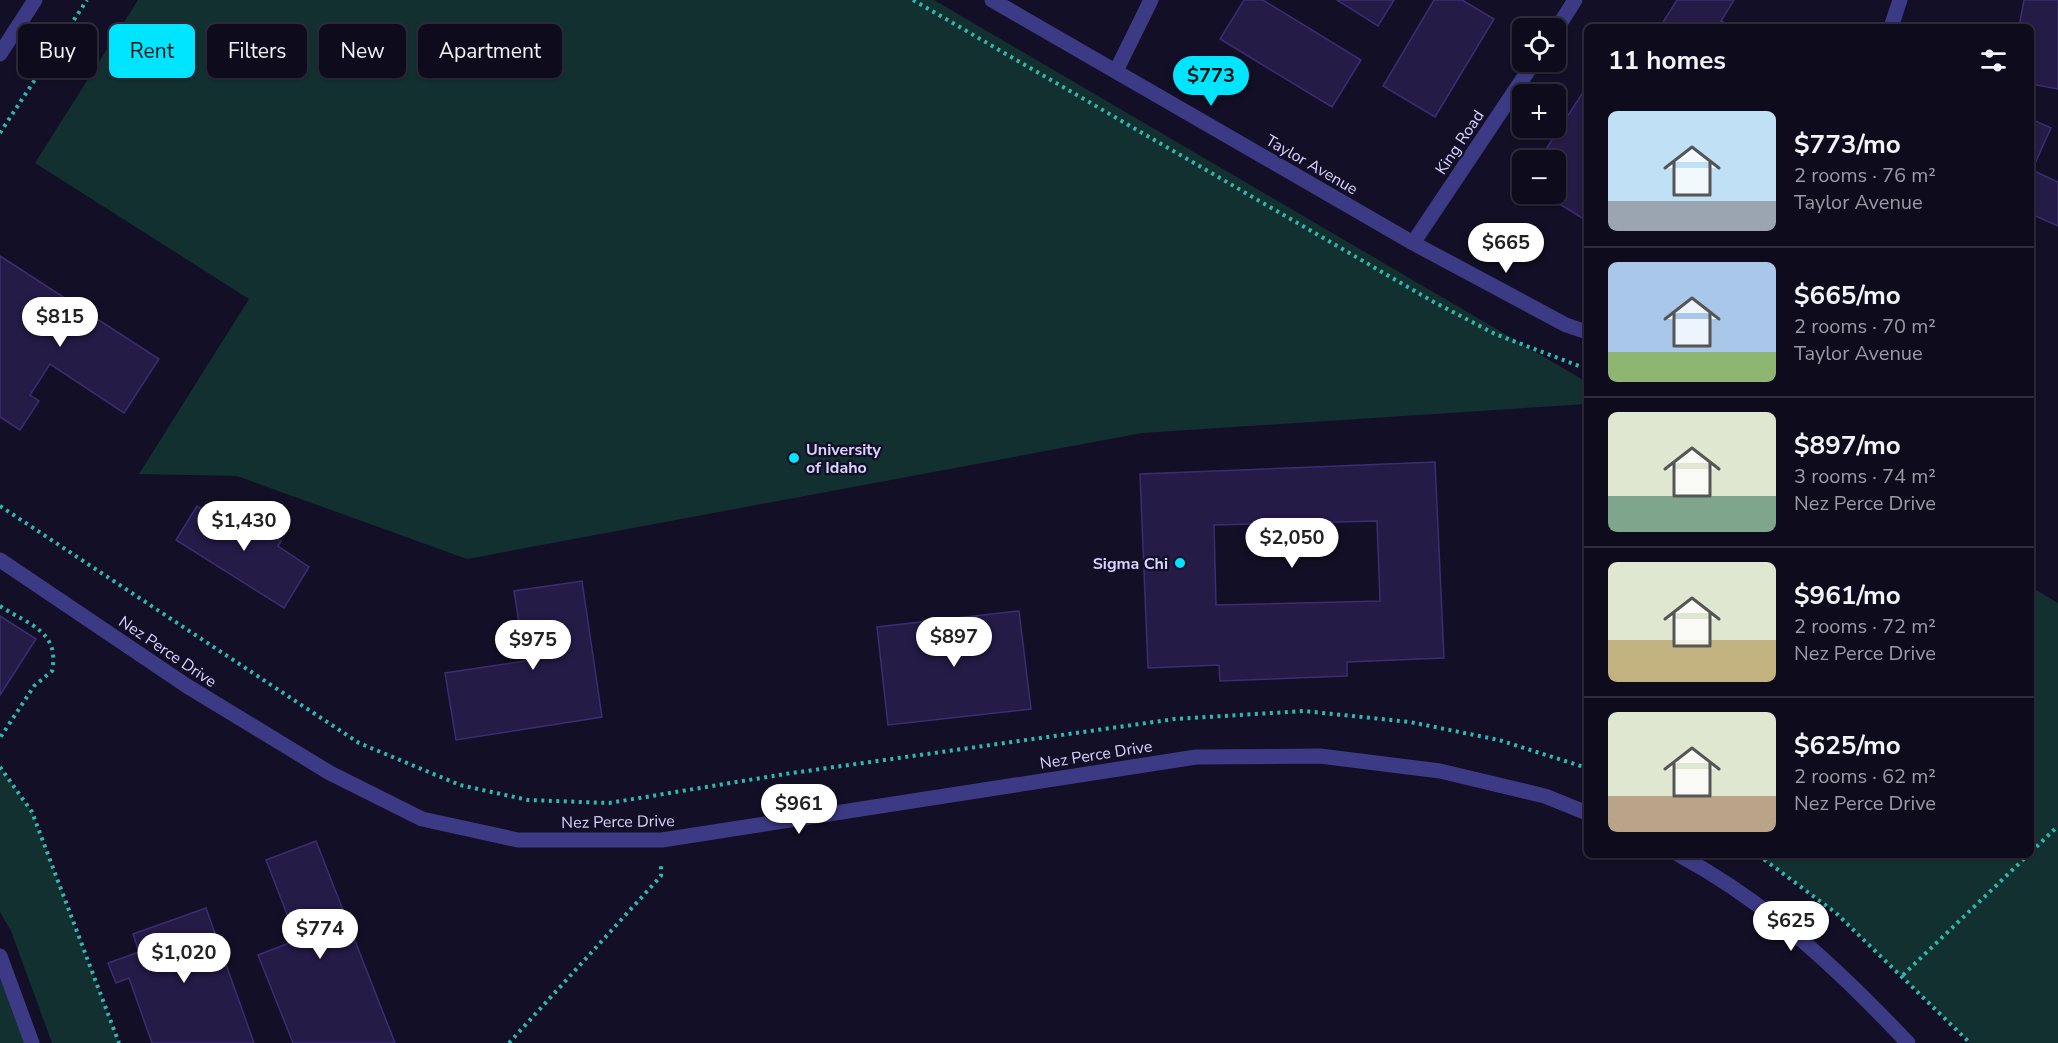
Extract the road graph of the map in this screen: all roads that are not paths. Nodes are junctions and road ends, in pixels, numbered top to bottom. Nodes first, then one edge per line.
1 (35, 0) edge
2 (992, 0) edge
3 (1151, 0) edge
4 (1900, 0) edge
5 (1572, 1) edge
6 (1563, 18) edge
7 (1892, 24) edge
8 (0, 54) edge
9 (1116, 71) junction
10 (1527, 72) edge
11 (1413, 243) junction
12 (1584, 331) edge
13 (0, 560) edge
14 (1584, 812) edge
15 (1684, 858) edge
16 (0, 956) edge
17 (32, 1043) edge
18 (1908, 1043) edge

1 - 8 street
2 - 9 street, Taylor Avenue
3 - 9 street
4 - 7 street
5 - 6 street
9 - 11 street, Taylor Avenue
10 - 11 street, King Road
11 - 12 street, Taylor Avenue
13 - 14 street, Nez Perce Drive
15 - 18 street
16 - 17 street

